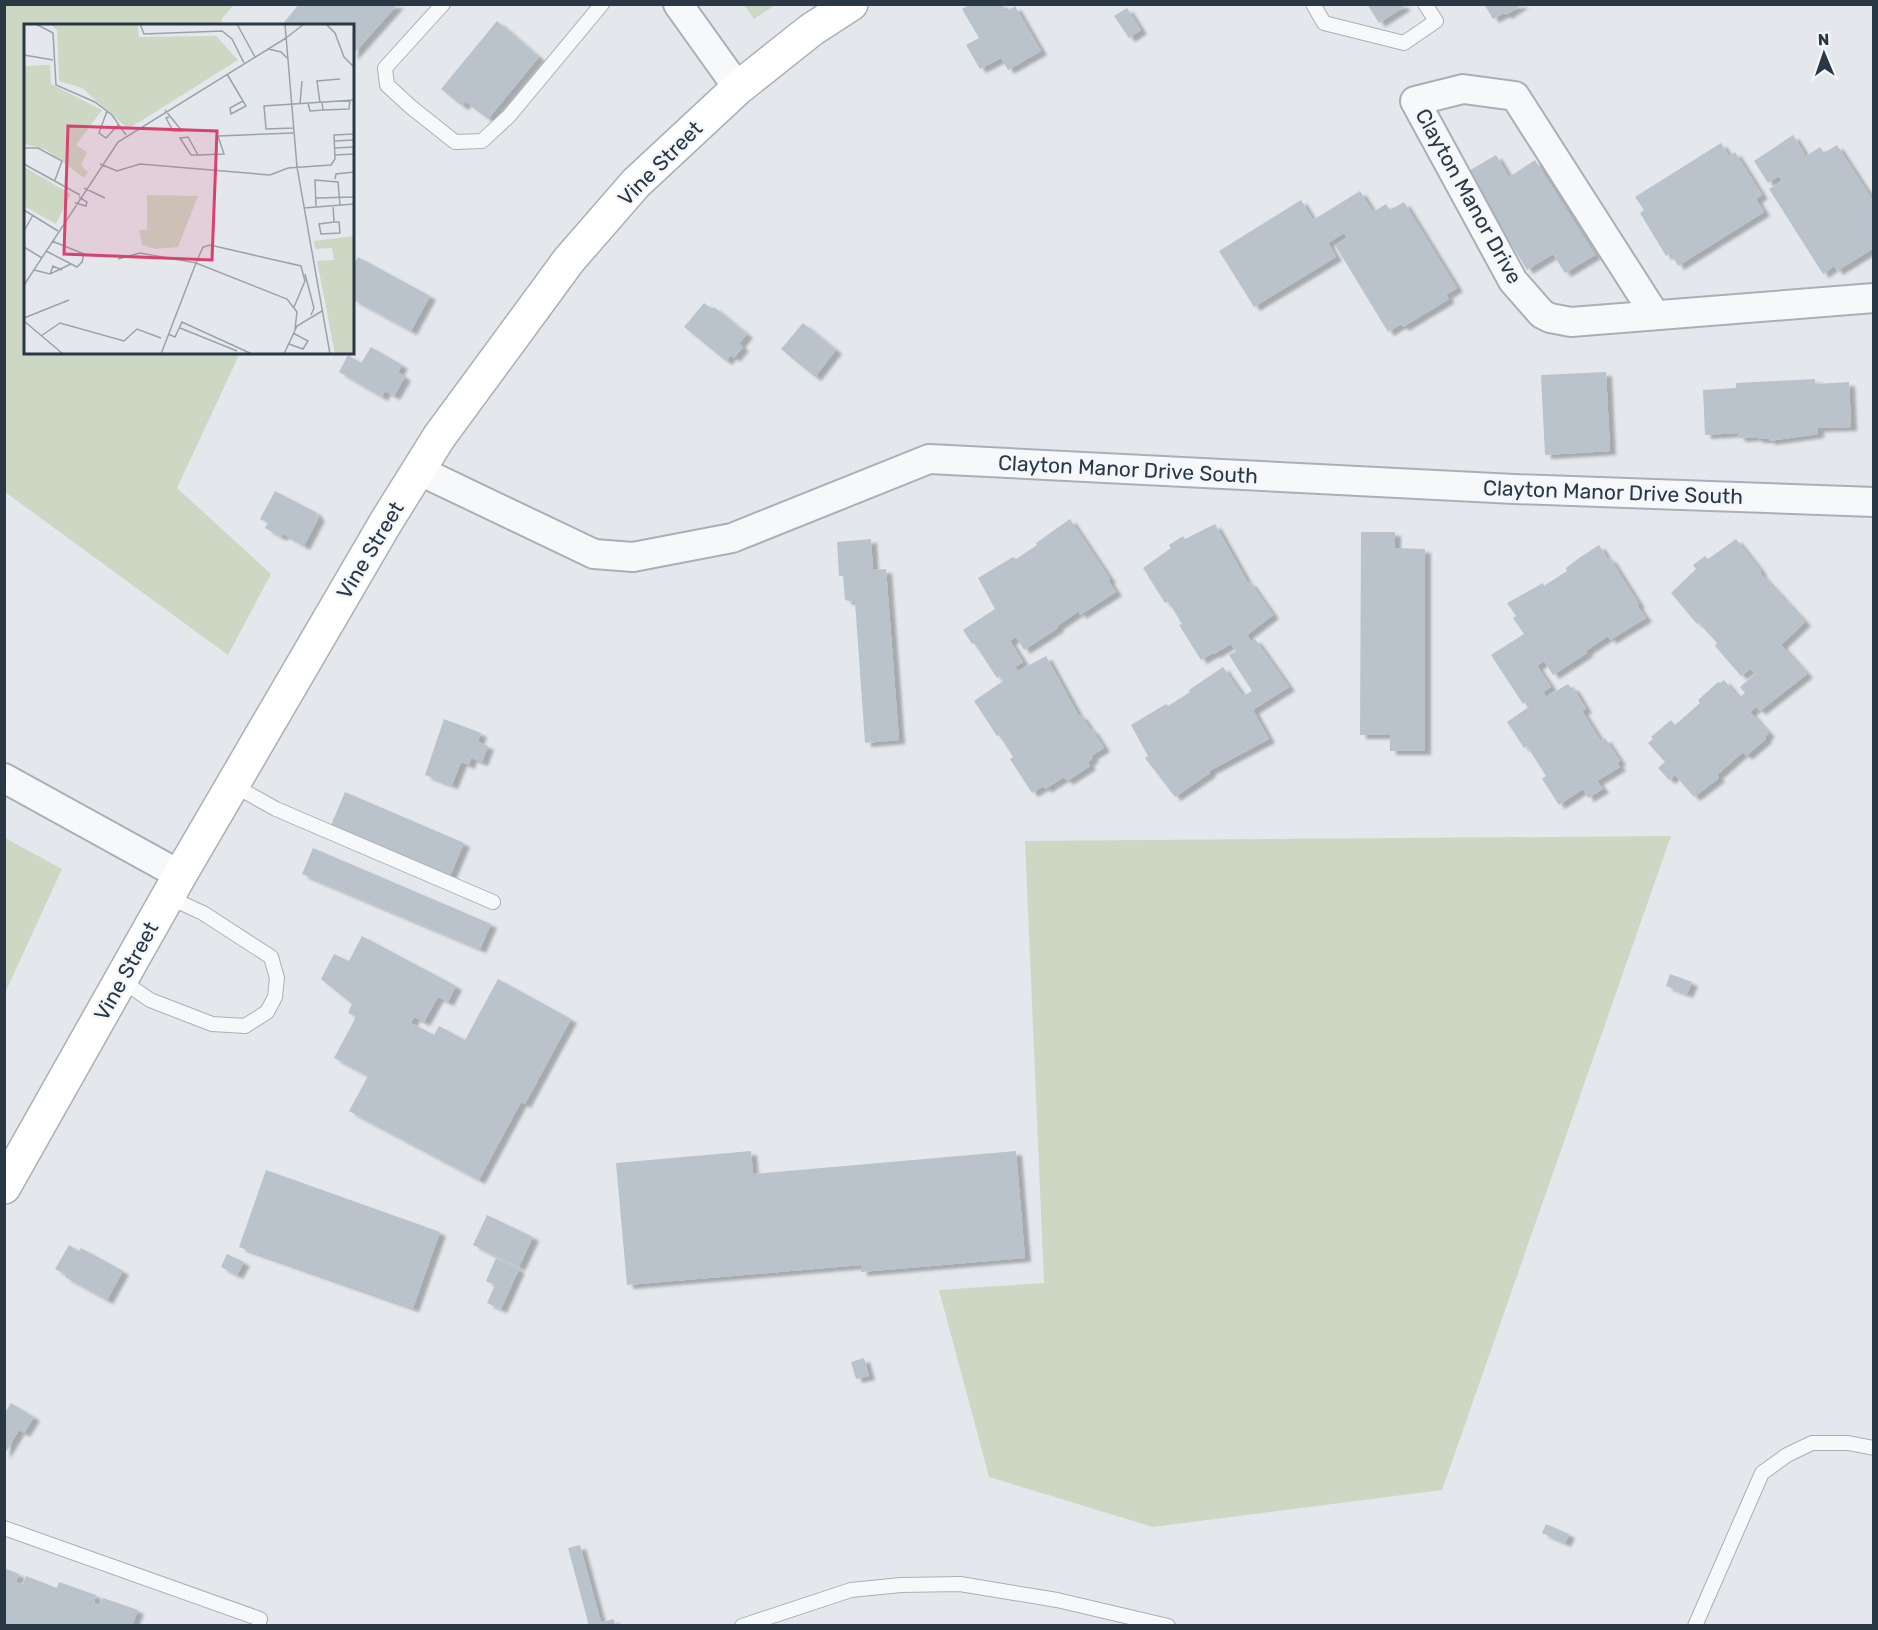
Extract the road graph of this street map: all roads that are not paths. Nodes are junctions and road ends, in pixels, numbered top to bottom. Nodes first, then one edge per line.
1 (443, 4) edge
2 (602, 4) edge
3 (678, 4) edge
4 (851, 4) edge
5 (1313, 4) edge
6 (1425, 4) edge
7 (738, 88) junction
8 (1874, 298) edge
9 (1655, 315) junction
10 (418, 470) junction
11 (1874, 502) edge
12 (4, 778) edge
13 (233, 785) junction
14 (174, 886) junction
15 (493, 902) dead end
16 (121, 980) junction
17 (4, 1187) edge
18 (1874, 1448) edge
19 (4, 1528) edge
20 (258, 1626) edge
21 (742, 1626) edge
22 (1168, 1626) edge
23 (1695, 1626) edge

1 - 2 lane
3 - 7 street
4 - 7 street, Vine Street
5 - 6 lane
7 - 10 street, Vine Street
8 - 9 street, Clayton Manor Drive
9 - 9 street, Clayton Manor Drive
10 - 11 street, Clayton Manor Drive South
10 - 13 street, Vine Street
12 - 14 street
13 - 14 street, Vine Street
13 - 15 lane
14 - 16 street, Vine Street
14 - 16 lane
16 - 17 street, Vine Street
18 - 23 lane
19 - 20 lane
21 - 22 lane

